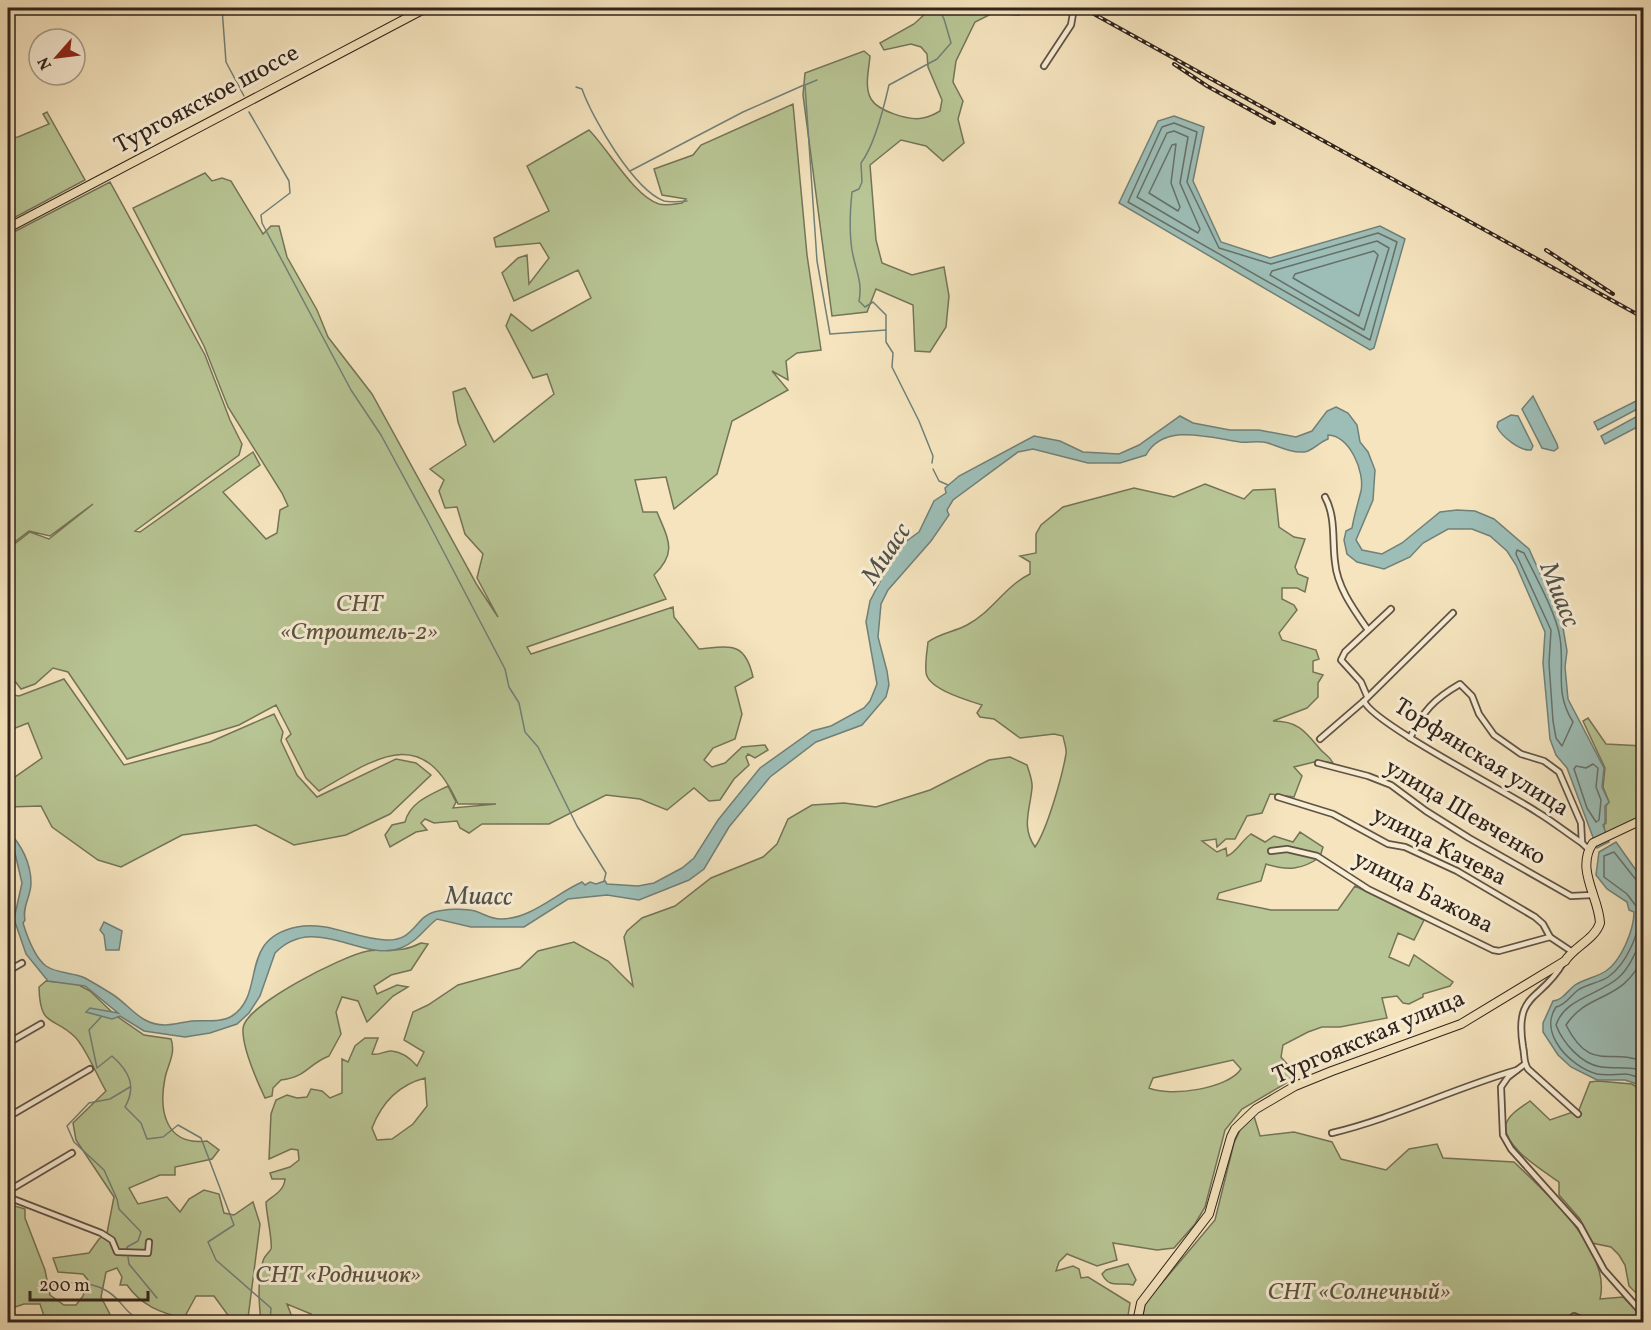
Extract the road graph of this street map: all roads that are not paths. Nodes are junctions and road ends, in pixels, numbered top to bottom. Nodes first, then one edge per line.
1 (426, 8) edge
2 (1074, 8) edge
3 (1044, 66) dead end
4 (8, 228) edge
5 (1325, 497) dead end
6 (1391, 609) dead end
7 (1453, 612) dead end
8 (1368, 630) junction
9 (1367, 696) junction
10 (1364, 701) junction
11 (1410, 738) junction
12 (1320, 739) dead end
13 (1318, 763) dead end
14 (1278, 797) dead end
15 (1644, 819) edge
16 (1582, 843) junction
17 (1591, 846) junction
18 (1271, 851) dead end
19 (1592, 895) junction
20 (1550, 937) junction
21 (1571, 951) junction
22 (1565, 961) junction
23 (22, 963) dead end
24 (8, 971) edge
25 (41, 1024) dead end
26 (8, 1043) edge
27 (1525, 1064) junction
28 (90, 1069) dead end
29 (1517, 1070) junction
30 (1578, 1114) dead end
31 (8, 1117) edge
32 (1332, 1133) dead end
33 (72, 1153) dead end
34 (8, 1191) edge
35 (8, 1197) edge
36 (148, 1242) dead end
37 (1644, 1315) edge
38 (1137, 1323) edge
39 (1565, 1323) edge
40 (1588, 1323) edge

1 - 4 main road, Тургоякское шоссе
2 - 3 street
5 - 8 street
6 - 8 street
7 - 9 street
8 - 9 street, Торфянская улица
9 - 10 street
10 - 11 street, Торфянская улица
10 - 12 street
11 - 16 street, Торфянская улица
11 - 16 street
13 - 19 street, улица Шевченко
14 - 20 street, улица Качева
15 - 17 main road
16 - 17 street, Торфянская улица
17 - 19 main road, Тургоякская улица
18 - 20 street, улица Бажова
19 - 21 main road, Тургоякская улица
20 - 21 street, улица Качева
21 - 22 main road, Тургоякская улица
22 - 27 street
22 - 38 main road, Тургоякская улица
23 - 24 street
25 - 26 street
27 - 29 street
27 - 30 street
28 - 31 street
29 - 32 street
29 - 37 street
33 - 34 street
35 - 36 street
39 - 40 street

